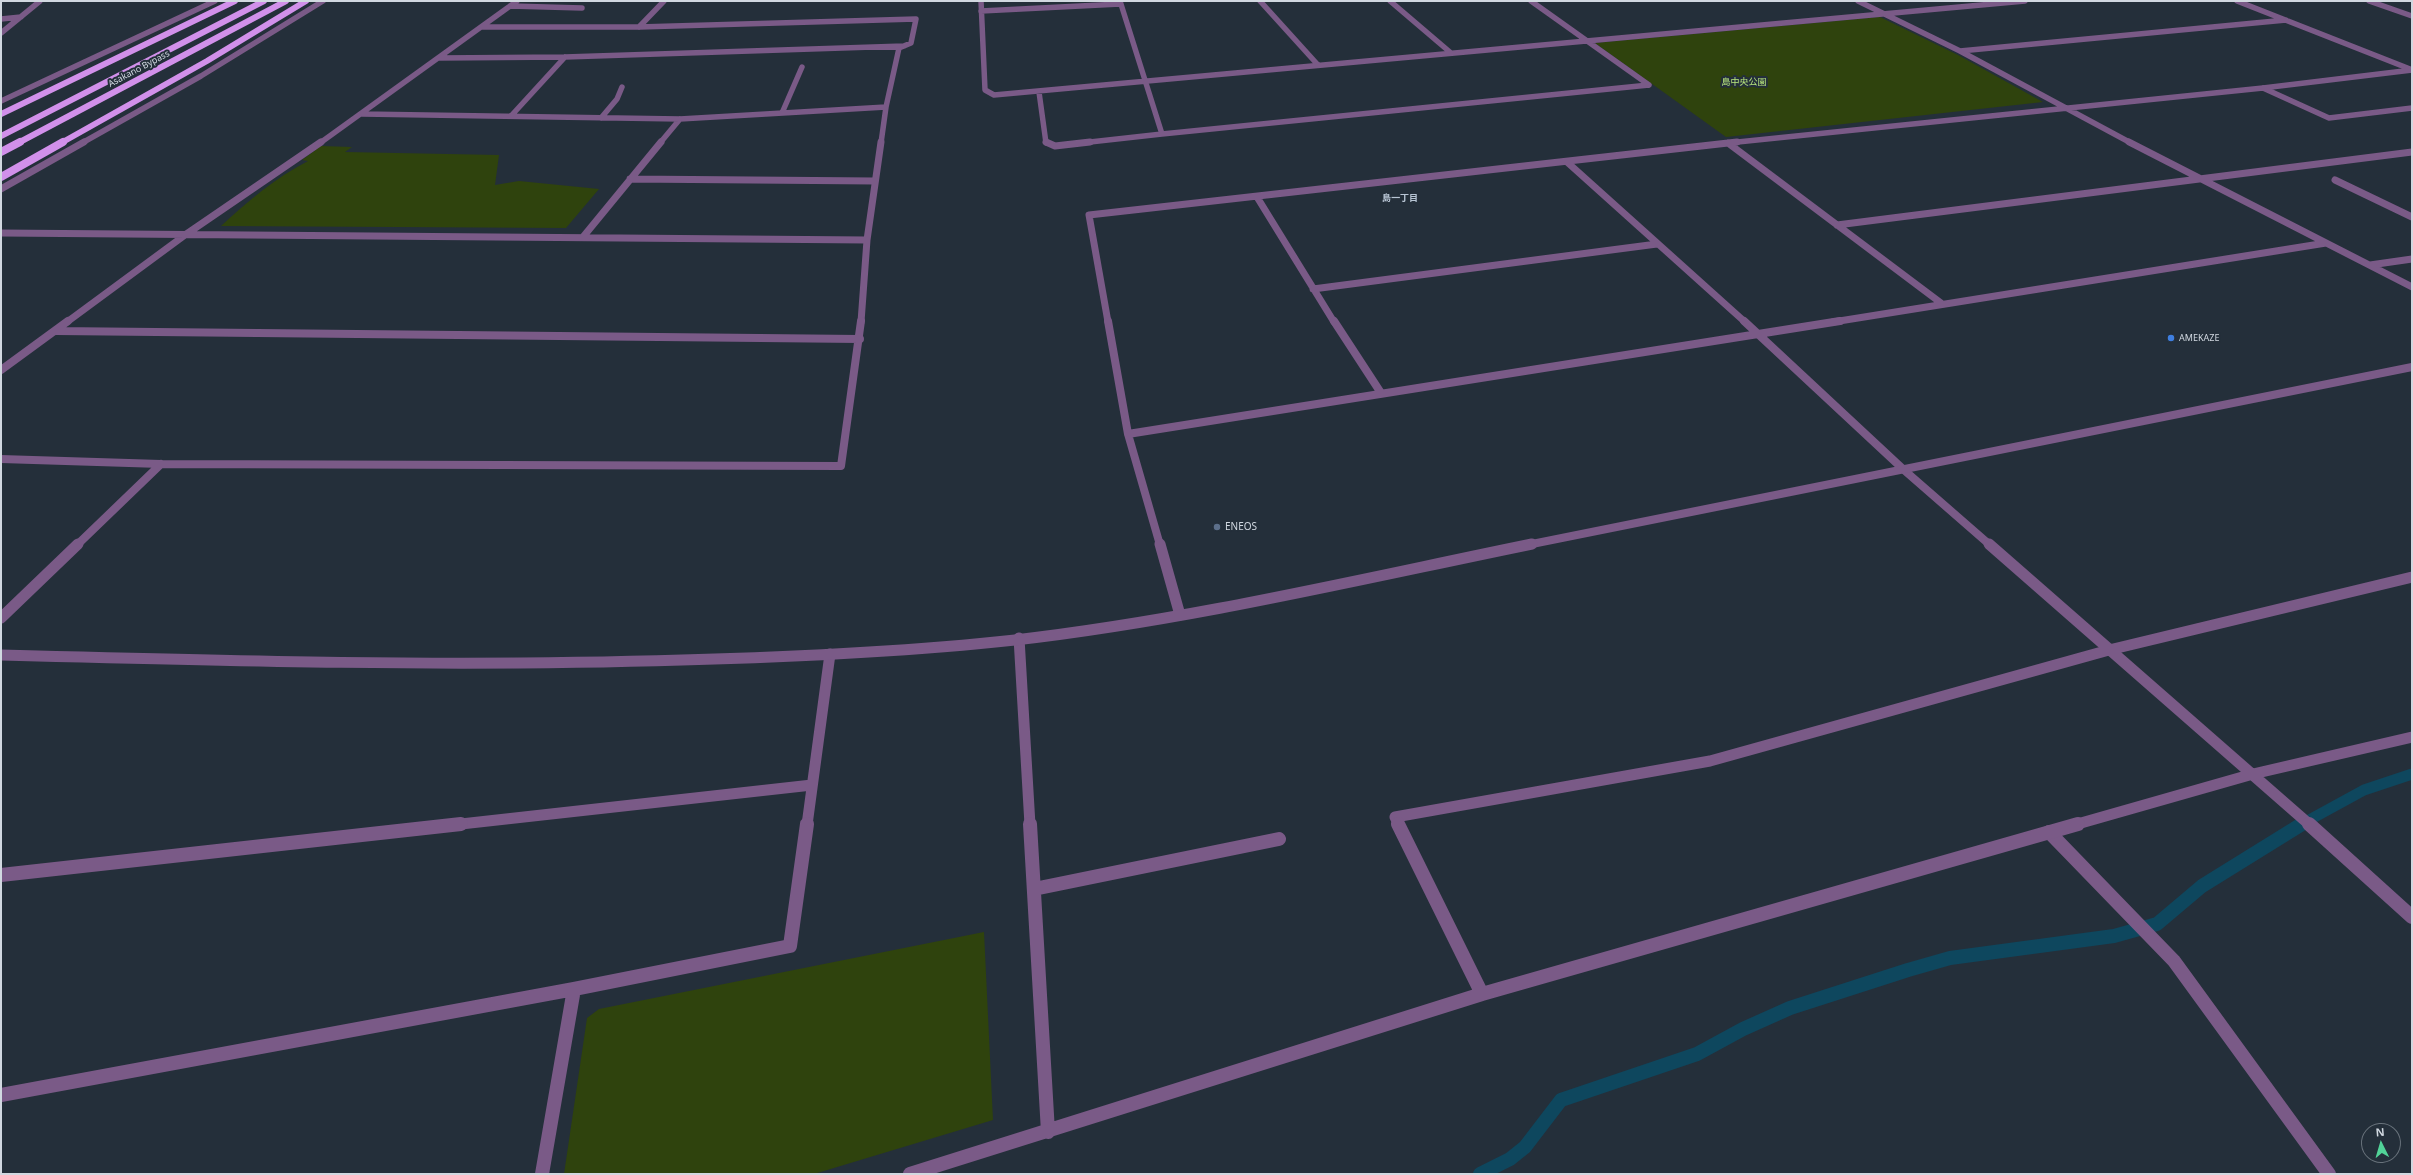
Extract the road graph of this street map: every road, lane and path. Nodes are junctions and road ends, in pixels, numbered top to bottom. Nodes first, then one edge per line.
1 (40, 1) edge
2 (215, 1) edge
3 (235, 1) edge
4 (264, 1) edge
5 (286, 1) edge
6 (306, 1) edge
7 (323, 1) edge
8 (517, 1) edge
9 (664, 1) edge
10 (981, 1) edge
11 (1260, 1) edge
12 (1390, 1) edge
13 (1531, 1) edge
14 (1858, 1) edge
15 (2025, 1) edge
16 (2237, 1) edge
17 (2369, 1) edge
18 (1120, 2) edge
19 (510, 6) junction
20 (582, 8) dead end
21 (981, 11) junction
22 (1883, 14) junction
23 (2412, 16) edge
24 (21, 17) junction
25 (1, 19) edge
26 (2286, 20) junction
27 (482, 27) junction
28 (639, 27) junction
29 (1, 33) edge
30 (1587, 41) junction
31 (904, 46) junction
32 (1960, 51) junction
33 (1451, 53) junction
34 (564, 57) junction
35 (439, 58) junction
36 (1318, 66) junction
37 (802, 67) dead end
38 (2412, 70) edge
39 (1145, 82) junction
40 (622, 87) dead end
41 (2263, 88) junction
42 (1039, 92) junction
43 (2, 100) edge
44 (886, 107) junction
45 (2064, 108) junction
46 (2412, 108) edge
47 (782, 113) junction
48 (1, 114) edge
49 (362, 114) junction
50 (511, 116) junction
51 (601, 118) junction
52 (680, 119) junction
53 (1162, 134) junction
54 (1, 136) edge
55 (1728, 143) junction
56 (1, 152) edge
57 (2412, 152) edge
58 (1567, 162) junction
59 (1, 177) edge
60 (630, 179) junction
61 (2204, 179) junction
62 (2335, 180) dead end
63 (876, 181) junction
64 (1, 189) edge
65 (1257, 197) junction
66 (2412, 217) edge
67 (1837, 225) junction
68 (1, 233) edge
69 (185, 235) junction
70 (583, 237) junction
71 (867, 240) junction
72 (2326, 243) junction
73 (1657, 244) junction
74 (2412, 259) edge
75 (2370, 265) junction
76 (2412, 287) edge
77 (1313, 289) junction
78 (1941, 303) junction
79 (56, 331) junction
80 (1759, 334) junction
81 (860, 339) junction
82 (2412, 367) edge
83 (1, 370) edge
84 (1381, 393) junction
85 (1128, 434) junction
86 (1, 459) edge
87 (161, 464) junction
88 (1904, 470) junction
89 (2412, 577) edge
90 (1180, 615) junction
91 (1, 618) edge
92 (1019, 638) junction
93 (2109, 650) junction
94 (830, 654) junction
95 (1, 655) edge
96 (2412, 737) edge
97 (2253, 774) junction
98 (812, 785) junction
99 (2049, 832) junction
100 (1279, 838) dead end
101 (1, 875) edge
102 (1034, 889) junction
103 (2412, 917) edge
104 (574, 989) junction
105 (1482, 994) junction
106 (1, 1095) edge
107 (1048, 1132) junction
108 (931, 1171) edge
109 (542, 1174) edge
110 (910, 1174) edge
111 (2328, 1174) edge

1 - 24 street
2 - 43 street
3 - 48 highway
4 - 54 highway, Asakano Bypass
5 - 56 highway, Asakano Bypass
6 - 59 highway
7 - 64 street
8 - 19 street
9 - 28 street
10 - 21 street
11 - 36 street
12 - 33 street
13 - 30 street
14 - 22 street
15 - 22 street
16 - 26 street
17 - 23 street
18 - 21 street
18 - 39 street
19 - 20 street
19 - 27 street
21 - 42 street
22 - 30 street
22 - 32 street
24 - 25 street
24 - 29 street
26 - 32 street
26 - 38 street
27 - 28 street
27 - 35 street
28 - 31 street
30 - 33 street
30 - 53 street
31 - 34 street
31 - 44 street
32 - 45 street
33 - 36 street
34 - 35 street
34 - 50 street
35 - 49 street
36 - 39 street
37 - 47 street
38 - 41 street
39 - 42 street
39 - 53 street
40 - 51 street
41 - 45 street
41 - 46 street
42 - 53 street
44 - 47 street
44 - 63 street
45 - 55 street
45 - 61 street
47 - 52 street
49 - 50 street
49 - 69 street
50 - 51 street
51 - 52 street
52 - 60 street
55 - 58 street
55 - 67 street
57 - 61 street
58 - 65 street
58 - 73 street
60 - 63 street
60 - 70 street
61 - 67 street
61 - 72 street
62 - 66 street
63 - 71 street
65 - 77 street
65 - 85 street
67 - 78 street
68 - 69 street
69 - 70 street
69 - 79 street
70 - 71 street
71 - 81 street
72 - 75 street
72 - 78 street
73 - 77 street
73 - 80 street
74 - 75 street
75 - 76 street
77 - 84 street
78 - 80 street
79 - 81 street
79 - 83 street
80 - 84 street
80 - 88 street
81 - 87 street
82 - 88 street
84 - 85 street
85 - 90 street
86 - 87 street
87 - 91 street
88 - 90 street
88 - 93 street
89 - 93 street
90 - 92 street
92 - 94 street
92 - 102 street
93 - 97 street
93 - 105 street
94 - 95 street
94 - 98 street
96 - 97 street
97 - 99 street
97 - 103 street
98 - 101 street
98 - 104 street
99 - 105 street
99 - 111 street
100 - 102 street
102 - 107 street
104 - 106 street
104 - 109 street
105 - 107 street
107 - 108 street
108 - 110 street

